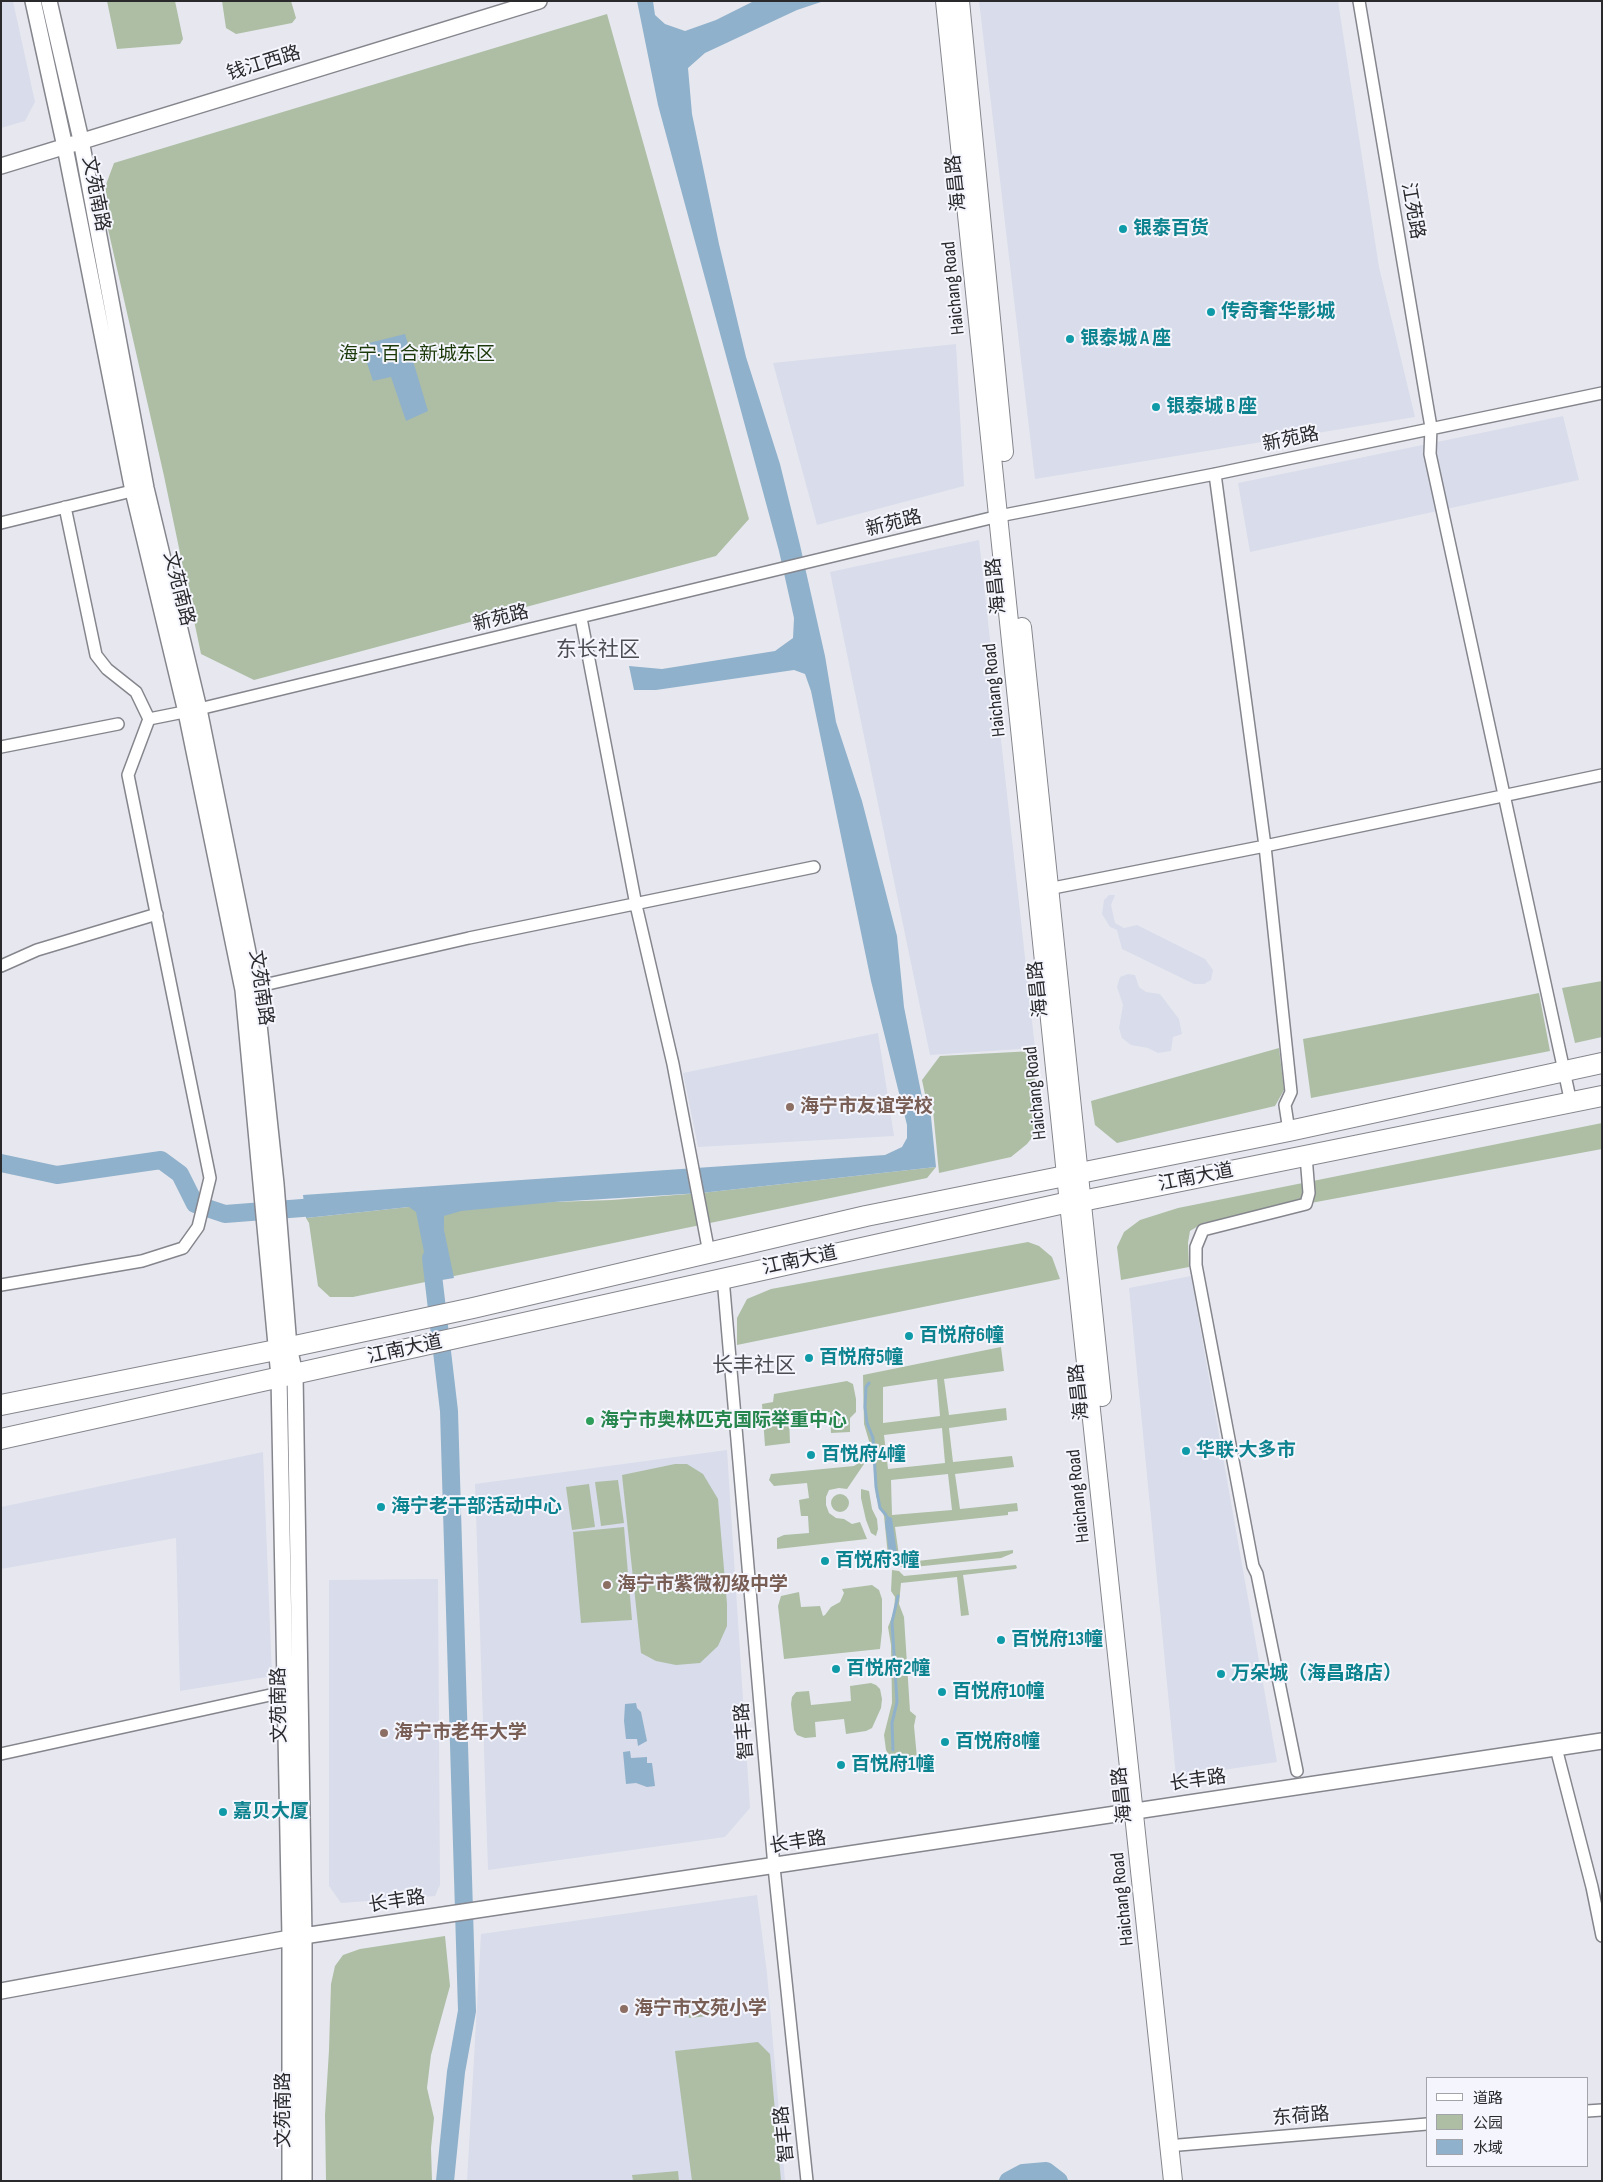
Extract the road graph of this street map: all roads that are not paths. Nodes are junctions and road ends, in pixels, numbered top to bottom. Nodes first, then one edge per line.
1 (33, 1) edge
2 (49, 1) edge
3 (539, 1) edge
4 (945, 1) edge
5 (960, 1) edge
6 (1359, 1) edge
7 (81, 140) junction
8 (65, 147) junction
9 (1, 166) edge
10 (1602, 393) edge
11 (1431, 428) junction
12 (1215, 474) junction
13 (140, 489) junction
14 (65, 507) junction
15 (1005, 515) junction
16 (1, 523) edge
17 (581, 618) junction
18 (193, 711) junction
19 (149, 720) junction
20 (118, 724) dead end
21 (1, 747) edge
22 (1602, 775) edge
23 (1504, 796) junction
24 (1265, 846) junction
25 (814, 867) dead end
26 (1044, 890) junction
27 (636, 905) junction
28 (157, 914) junction
29 (1, 966) edge
30 (255, 987) junction
31 (1602, 1063) edge
32 (1565, 1071) junction
33 (1602, 1096) edge
34 (1571, 1103) junction
35 (1289, 1131) junction
36 (1306, 1156) junction
37 (1072, 1174) junction
38 (269, 1187) junction
39 (1075, 1201) junction
40 (709, 1253) junction
41 (723, 1278) junction
42 (1, 1285) edge
43 (283, 1349) junction
44 (287, 1375) junction
45 (1, 1405) edge
46 (1, 1438) edge
47 (300, 1688) junction
48 (285, 1691) junction
49 (1602, 1741) edge
50 (1556, 1748) junction
51 (1, 1754) edge
52 (1297, 1770) dead end
53 (1140, 1810) junction
54 (774, 1867) junction
55 (1602, 1936) edge
56 (297, 1938) junction
57 (1, 1991) edge
58 (1602, 2110) edge
59 (1588, 2111) edge
60 (1426, 2124) edge
61 (1179, 2145) junction
62 (290, 2181) edge
63 (304, 2181) edge
64 (807, 2181) edge
65 (1174, 2181) edge
66 (1182, 2181) edge

1 - 8 main road, 文苑南路
2 - 7 main road, 文苑南路
3 - 7 main road, 钱江西路
4 - 15 main road, Haichang Road
5 - 15 main road, 海昌路
6 - 11 street, 江苑路
7 - 8 main road, 钱江西路
7 - 13 main road, 文苑南路
8 - 9 main road, 钱江西路
8 - 13 main road, 文苑南路
10 - 11 street, 新苑路
11 - 12 street, 新苑路
11 - 23 street, 江苑路
12 - 15 street, 新苑路
12 - 24 street
13 - 14 street
13 - 18 main road, 文苑南路
14 - 16 street
14 - 19 street
15 - 17 street, 新苑路
15 - 26 main road, Haichang Road
17 - 18 street, 新苑路
17 - 27 street
18 - 19 street, 新苑路
18 - 30 main road, 文苑南路
18 - 38 main road, 文苑南路
19 - 28 street
20 - 21 street
22 - 23 street
23 - 24 street
23 - 32 street, 江苑路
24 - 26 street
24 - 35 street
25 - 27 street
26 - 37 main road, 海昌路
27 - 30 street
27 - 40 street
28 - 29 street
28 - 42 street
30 - 38 main road, 文苑南路
31 - 32 highway, 江南大道
32 - 34 street, 江苑路
32 - 35 highway, 江南大道
33 - 34 highway, 江南大道
34 - 36 highway, 江南大道
35 - 37 highway, 江南大道
36 - 39 highway, 江南大道
36 - 52 street
37 - 39 main road, 海昌路
37 - 40 highway, 江南大道
38 - 43 main road, 文苑南路
39 - 41 highway, 江南大道
39 - 53 main road, Haichang Road
40 - 43 highway, 江南大道
41 - 44 highway, 江南大道
41 - 54 street, 智丰路
43 - 44 main road, 文苑南路
43 - 45 highway, 江南大道
44 - 46 highway, 江南大道
44 - 47 main road, 文苑南路
44 - 48 main road, 文苑南路
47 - 48 street
47 - 56 main road, 文苑南路
48 - 51 street
48 - 56 main road, 文苑南路
49 - 50 main road, 长丰路
50 - 53 main road, 长丰路
50 - 55 street
53 - 54 main road, 长丰路
53 - 61 main road, 海昌路
53 - 65 main road, Haichang Road
54 - 56 main road, 长丰路
54 - 64 street, 智丰路
56 - 57 main road, 长丰路
56 - 62 main road, 文苑南路
56 - 63 main road, 文苑南路
58 - 59 street
60 - 61 street, 东荷路
61 - 66 main road, 海昌路

